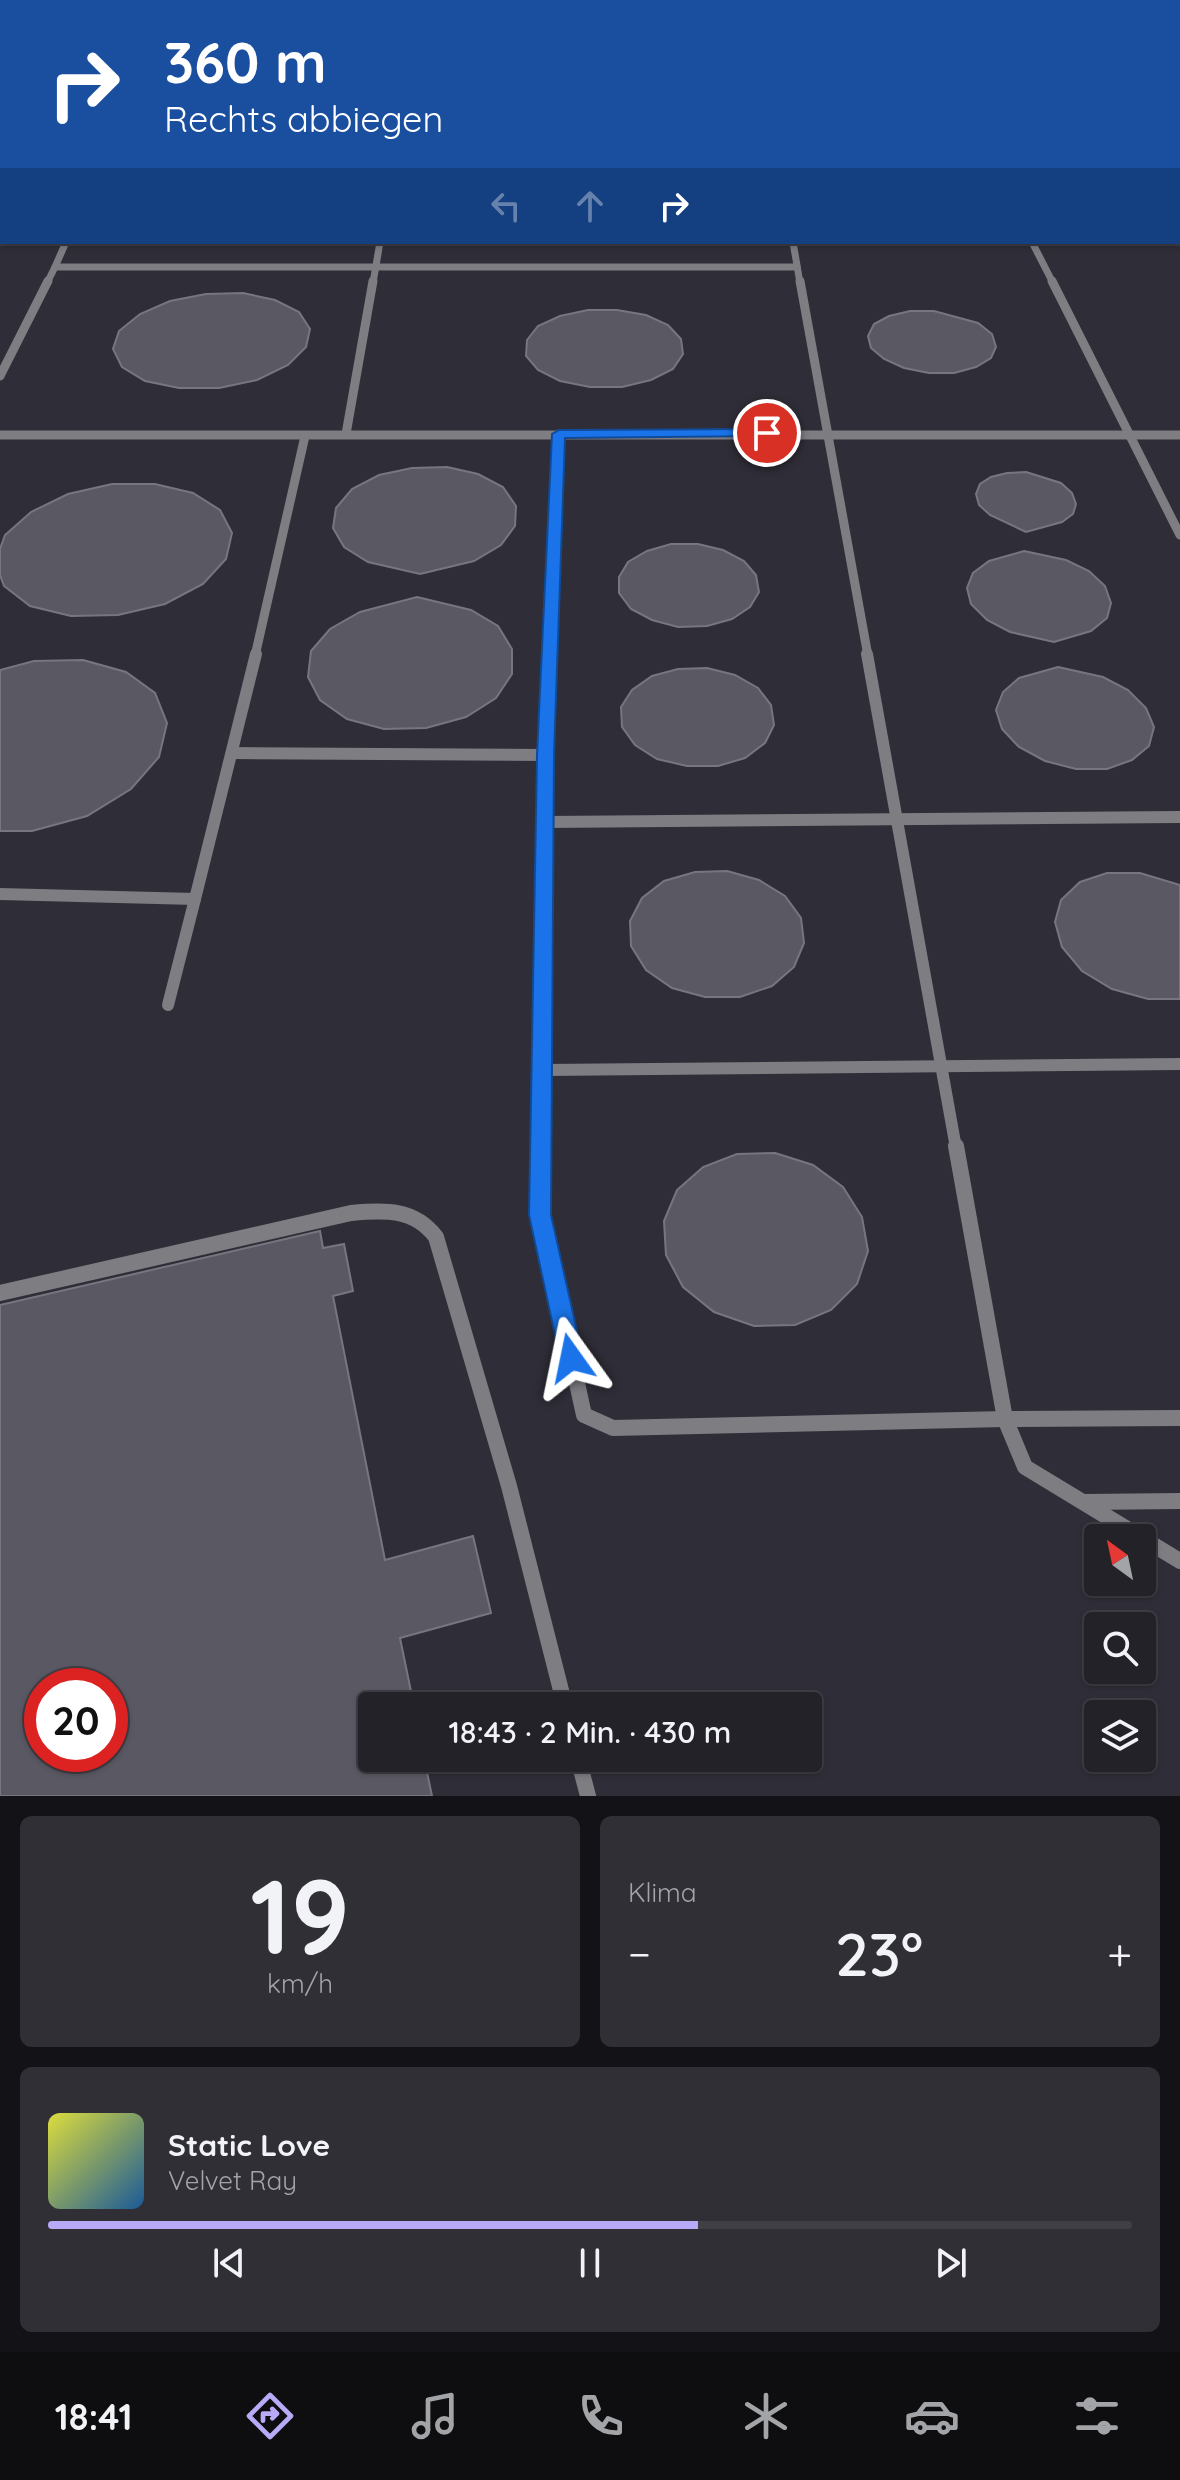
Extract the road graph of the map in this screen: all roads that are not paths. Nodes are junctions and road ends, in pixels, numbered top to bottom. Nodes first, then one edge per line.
1 (65, 244) edge
2 (380, 244) edge
3 (793, 244) edge
4 (1033, 244) edge
5 (55, 267) junction
6 (797, 267) junction
7 (375, 269) junction
8 (0, 376) edge
9 (827, 433) junction
10 (346, 434) junction
11 (559, 434) junction
12 (0, 435) edge
13 (1129, 435) junction
14 (1180, 435) edge
15 (305, 436) junction
16 (1180, 535) edge
17 (233, 753) junction
18 (546, 755) junction
19 (1180, 817) edge
20 (896, 819) junction
21 (545, 822) junction
22 (0, 894) edge
23 (195, 899) junction
24 (168, 1005) dead end
25 (1180, 1064) edge
26 (944, 1068) junction
27 (544, 1070) junction
28 (0, 1293) edge
29 (1180, 1418) edge
30 (1005, 1419) junction
31 (1180, 1501) edge
32 (1084, 1502) junction
33 (1180, 1561) edge
34 (561, 1692) edge
35 (582, 1772) edge
36 (588, 1796) edge

1 - 5 lane
2 - 7 lane
3 - 6 lane
4 - 13 lane
5 - 7 lane
5 - 8 lane
6 - 7 lane
6 - 9 lane
7 - 10 lane
9 - 11 lane
9 - 13 lane
9 - 20 lane
10 - 11 lane
10 - 15 lane
11 - 18 lane
12 - 15 lane
13 - 14 lane
13 - 16 lane
15 - 17 lane
17 - 18 lane
17 - 23 lane
18 - 21 lane
19 - 20 lane
20 - 21 lane
20 - 26 lane
21 - 27 lane
22 - 23 lane
23 - 24 lane
25 - 26 lane
26 - 27 lane
26 - 30 lane
27 - 30 lane
28 - 34 lane
29 - 30 lane
30 - 32 lane
31 - 32 lane
32 - 33 lane
35 - 36 lane

